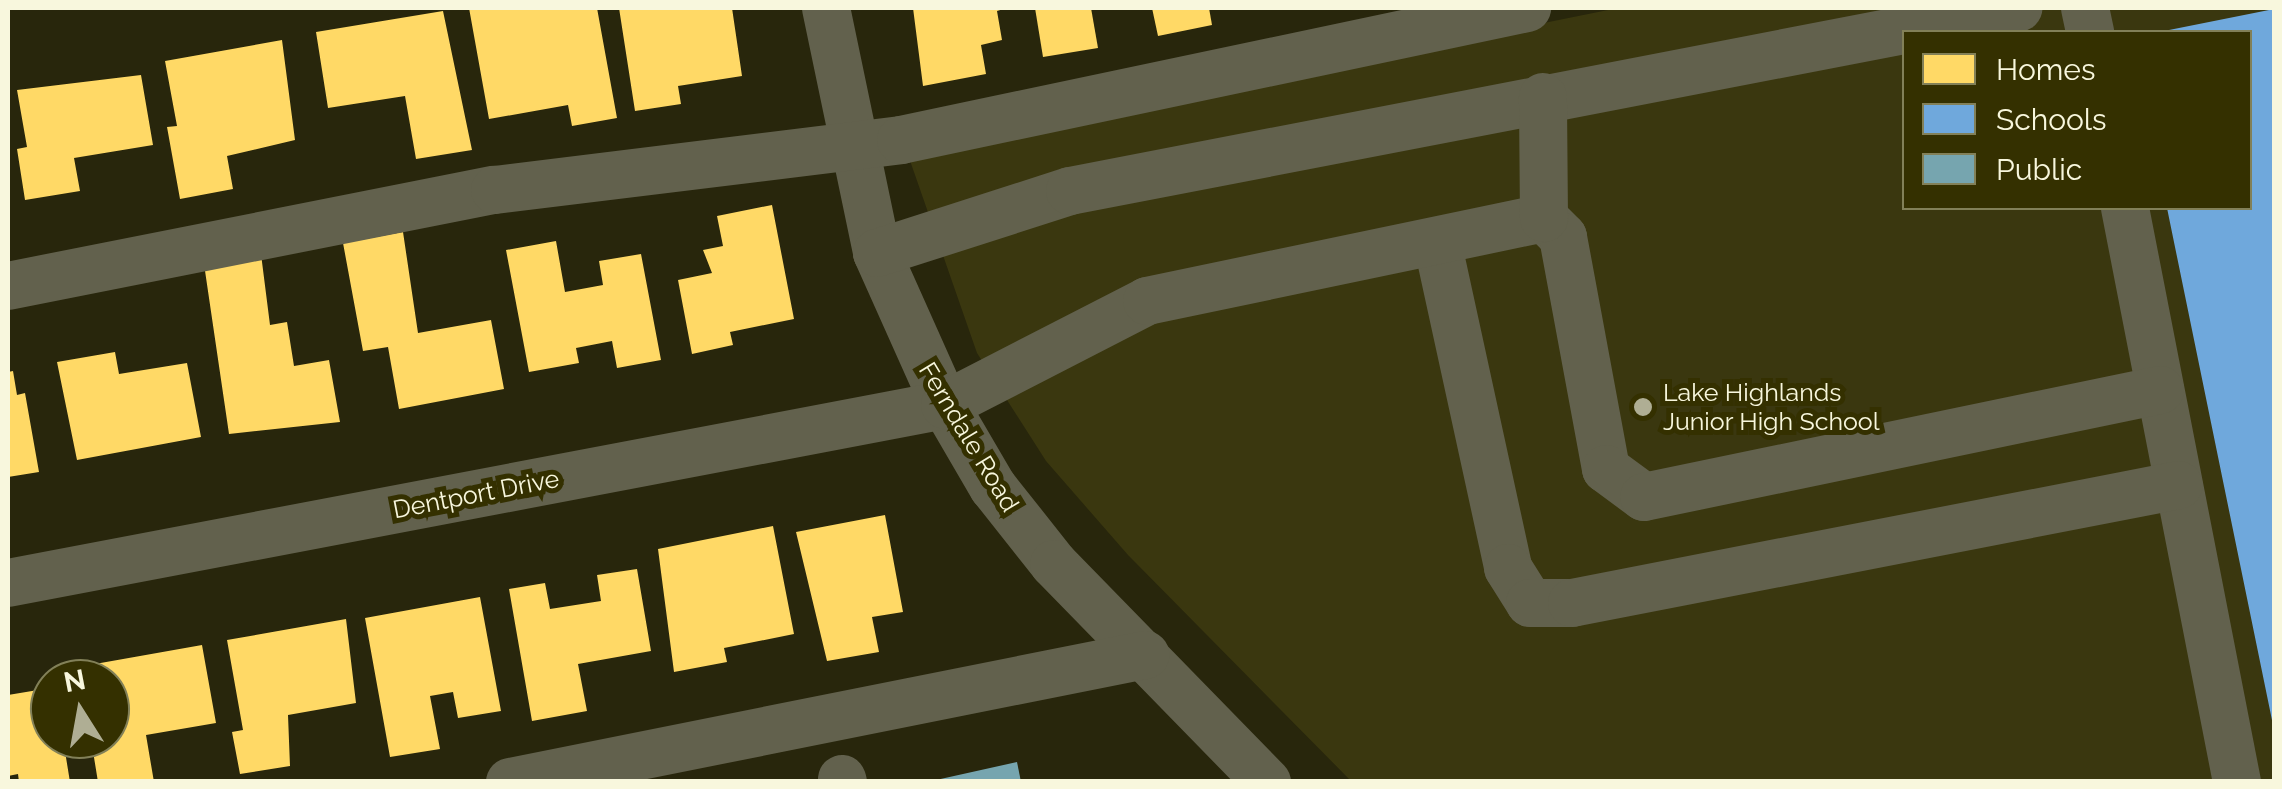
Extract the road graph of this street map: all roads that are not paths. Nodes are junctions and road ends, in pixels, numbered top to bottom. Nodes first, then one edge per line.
1 (826, 8) edge
2 (1526, 8) edge
3 (2018, 8) edge
4 (1543, 97) junction
5 (853, 148) junction
6 (2124, 210) edge
7 (1544, 218) junction
8 (1438, 242) junction
9 (877, 254) junction
10 (8, 286) edge
11 (2160, 390) junction
12 (945, 405) junction
13 (2179, 485) junction
14 (8, 583) edge
15 (1146, 655) junction
16 (569, 776) edge
17 (510, 782) edge
18 (1267, 782) edge
19 (2237, 782) edge

1 - 5 street, Ferndale Road
2 - 5 street
3 - 4 street
4 - 7 street
4 - 9 street
5 - 9 street, Ferndale Road
5 - 10 street
6 - 11 street
7 - 8 street, Dentport Drive
7 - 11 street
8 - 12 street, Dentport Drive
8 - 13 street
9 - 12 street, Ferndale Road
11 - 13 street
12 - 14 street, Dentport Drive
12 - 15 street, Ferndale Road
13 - 19 street
15 - 16 street
15 - 18 street, Ferndale Road
16 - 17 street

